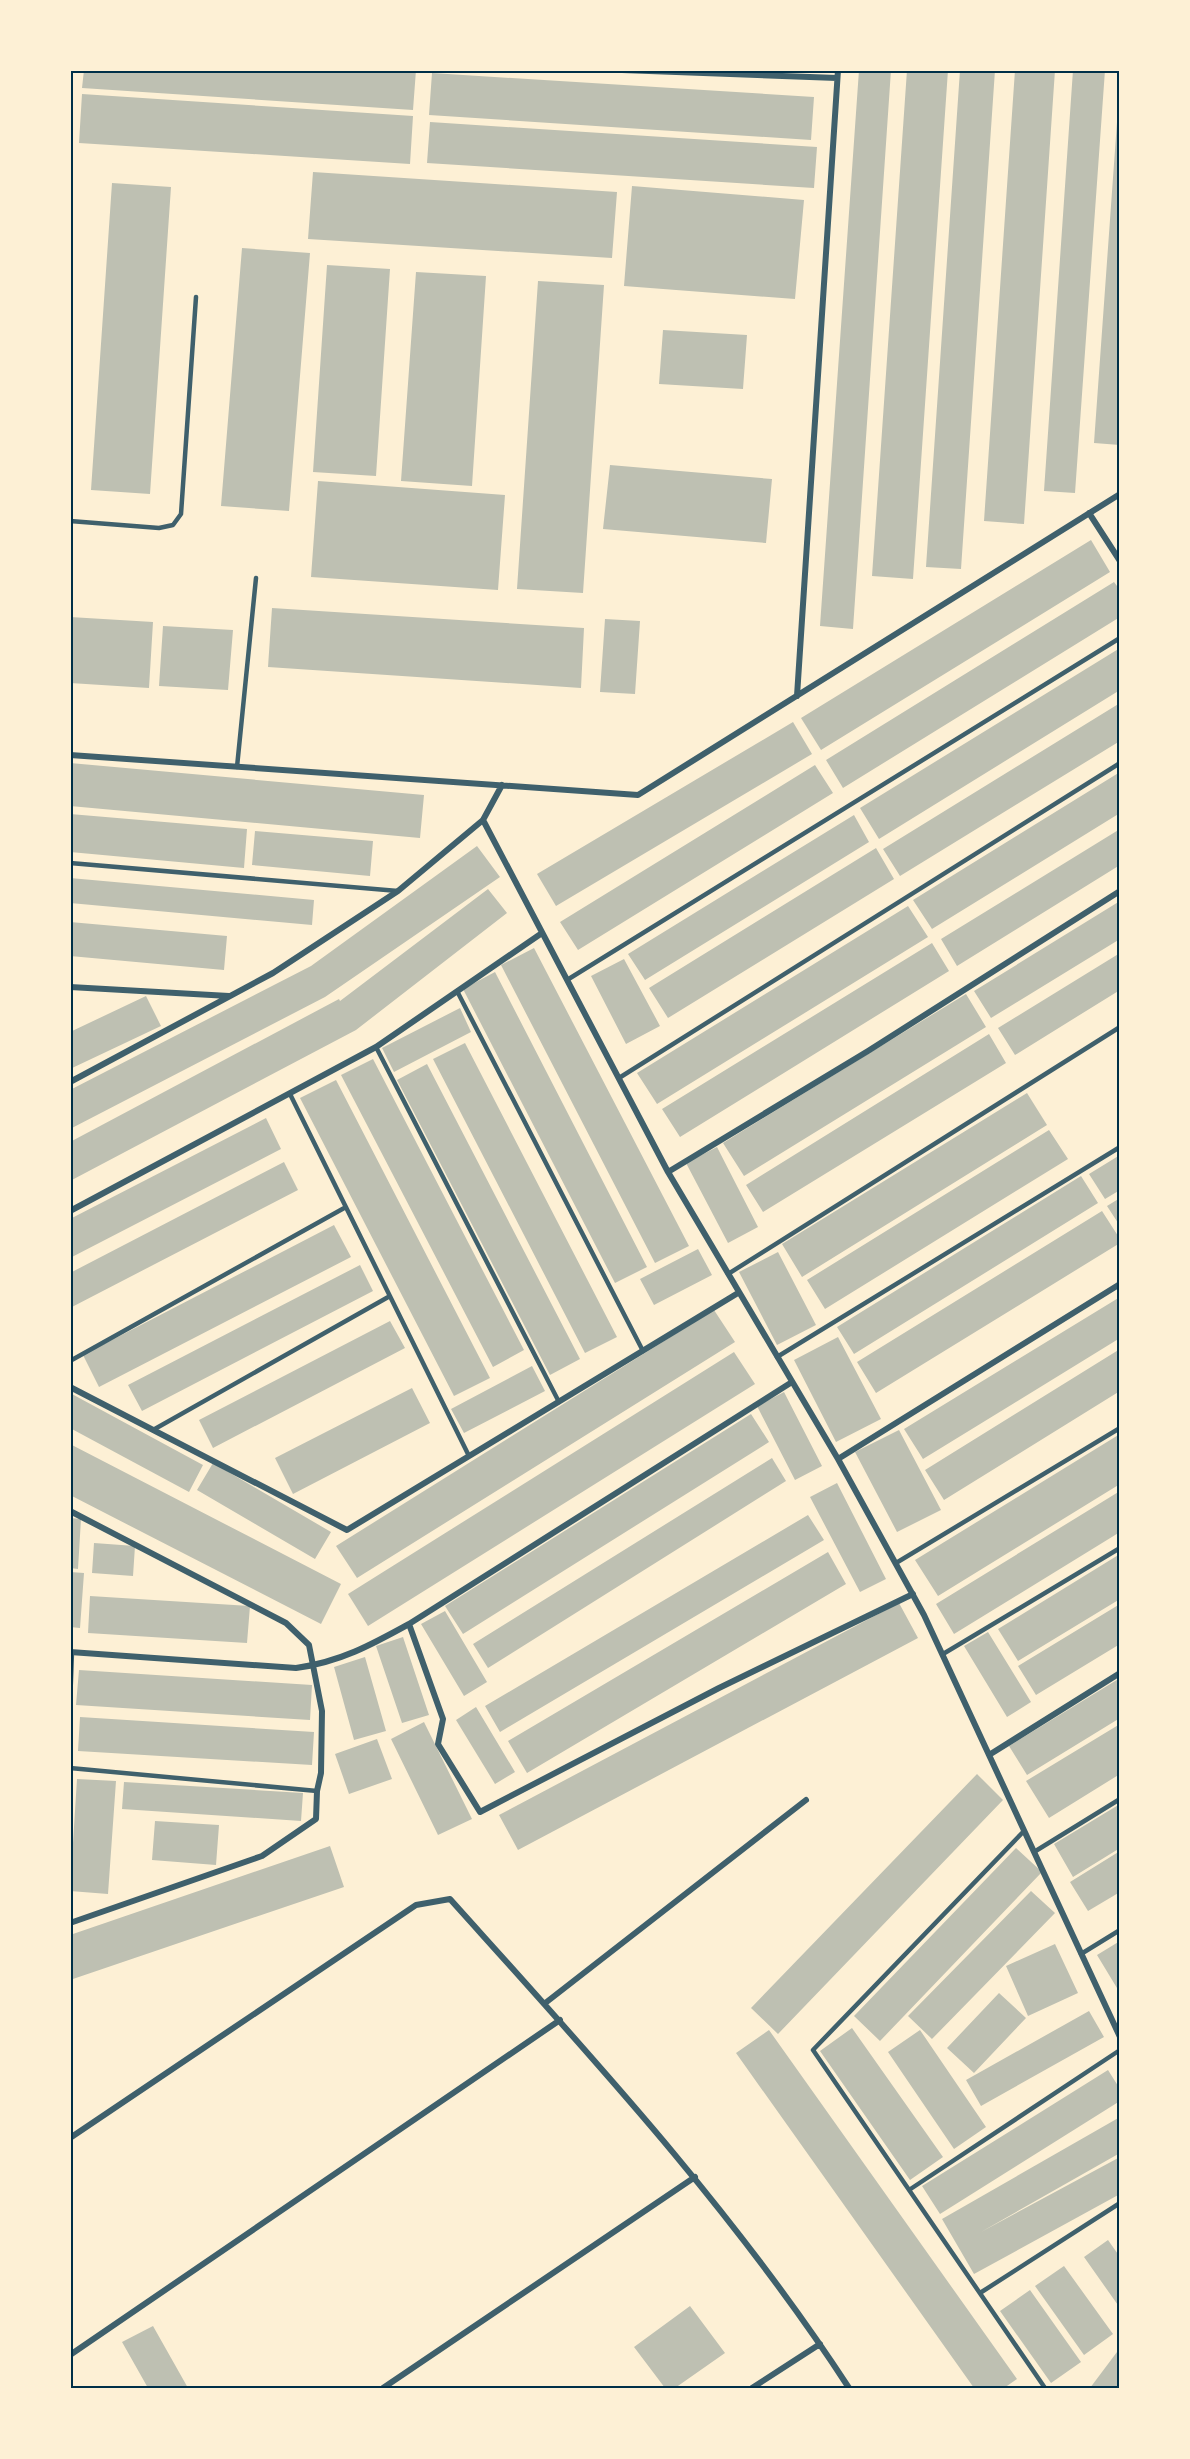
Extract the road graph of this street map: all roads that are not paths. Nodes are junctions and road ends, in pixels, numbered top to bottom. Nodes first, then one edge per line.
1 (622, 70) edge
2 (837, 74) edge
3 (196, 297) dead end
4 (1119, 494) edge
5 (1089, 513) junction
6 (70, 521) edge
7 (1119, 561) edge
8 (256, 578) dead end
9 (1119, 638) edge
10 (797, 696) junction
11 (70, 755) edge
12 (1119, 763) edge
13 (237, 767) junction
14 (502, 785) junction
15 (483, 820) junction
16 (70, 862) edge
17 (398, 891) junction
18 (1119, 891) edge
19 (542, 933) junction
20 (567, 980) junction
21 (70, 987) edge
22 (457, 991) junction
23 (230, 996) junction
24 (1119, 1027) edge
25 (376, 1047) junction
26 (619, 1078) junction
27 (70, 1082) edge
28 (290, 1094) junction
29 (1119, 1147) edge
30 (668, 1172) junction
31 (346, 1207) junction
32 (70, 1211) edge
33 (728, 1274) junction
34 (1119, 1284) edge
35 (738, 1293) junction
36 (390, 1296) junction
37 (643, 1351) junction
38 (777, 1357) junction
39 (70, 1361) edge
40 (792, 1382) junction
41 (70, 1388) edge
42 (559, 1402) junction
43 (1119, 1428) edge
44 (153, 1430) junction
45 (469, 1456) junction
46 (838, 1459) junction
47 (70, 1511) edge
48 (1119, 1548) edge
49 (896, 1563) junction
50 (913, 1594) junction
51 (410, 1624) junction
52 (71, 1652) edge
53 (943, 1654) junction
54 (313, 1666) junction
55 (1119, 1672) edge
56 (70, 1706) edge
57 (989, 1755) junction
58 (70, 1768) edge
59 (316, 1791) junction
60 (1119, 1799) edge
61 (806, 1800) dead end
62 (1024, 1831) junction
63 (1034, 1852) junction
64 (70, 1923) edge
65 (1119, 1930) edge
66 (1081, 1954) junction
67 (544, 2004) junction
68 (560, 2020) junction
69 (1119, 2037) edge
70 (1119, 2050) edge
71 (70, 2138) edge
72 (695, 2177) junction
73 (909, 2190) junction
74 (1119, 2203) edge
75 (980, 2293) junction
76 (820, 2344) junction
77 (70, 2355) edge
78 (383, 2388) edge
79 (752, 2388) edge
80 (849, 2388) edge
81 (1045, 2388) edge

1 - 2 street
2 - 10 street
3 - 6 lane
4 - 5 street
5 - 7 street
5 - 10 street
8 - 13 lane
9 - 20 lane
10 - 14 street
11 - 13 street
12 - 26 lane
13 - 14 street
14 - 15 street
15 - 17 street
15 - 19 street
16 - 17 lane
17 - 23 street
18 - 30 street
19 - 20 street
19 - 22 street
20 - 26 street
21 - 23 street
22 - 25 street
22 - 37 lane
23 - 27 street
24 - 33 lane
25 - 28 street
25 - 42 lane
26 - 30 street
28 - 31 lane
28 - 32 street
29 - 38 lane
30 - 33 street
31 - 36 lane
31 - 39 lane
33 - 35 street
34 - 46 street
35 - 37 street
35 - 38 street
36 - 44 lane
36 - 45 lane
37 - 42 street
38 - 40 street
40 - 46 street
40 - 51 street
41 - 44 street
42 - 45 street
43 - 49 lane
44 - 45 street
46 - 49 street
47 - 54 street
48 - 53 lane
49 - 50 street
50 - 51 street
50 - 53 street
51 - 54 street
52 - 54 street
52 - 56 lane
53 - 57 street
54 - 59 street
55 - 57 street
57 - 62 street
58 - 59 lane
59 - 64 street
60 - 63 lane
61 - 67 street
62 - 63 street
62 - 73 lane
63 - 66 street
65 - 66 lane
66 - 69 street
67 - 68 street
67 - 71 street
68 - 72 street
68 - 77 street
70 - 73 lane
72 - 76 street
72 - 78 street
73 - 75 lane
74 - 75 lane
75 - 81 lane
76 - 79 street
76 - 80 street

